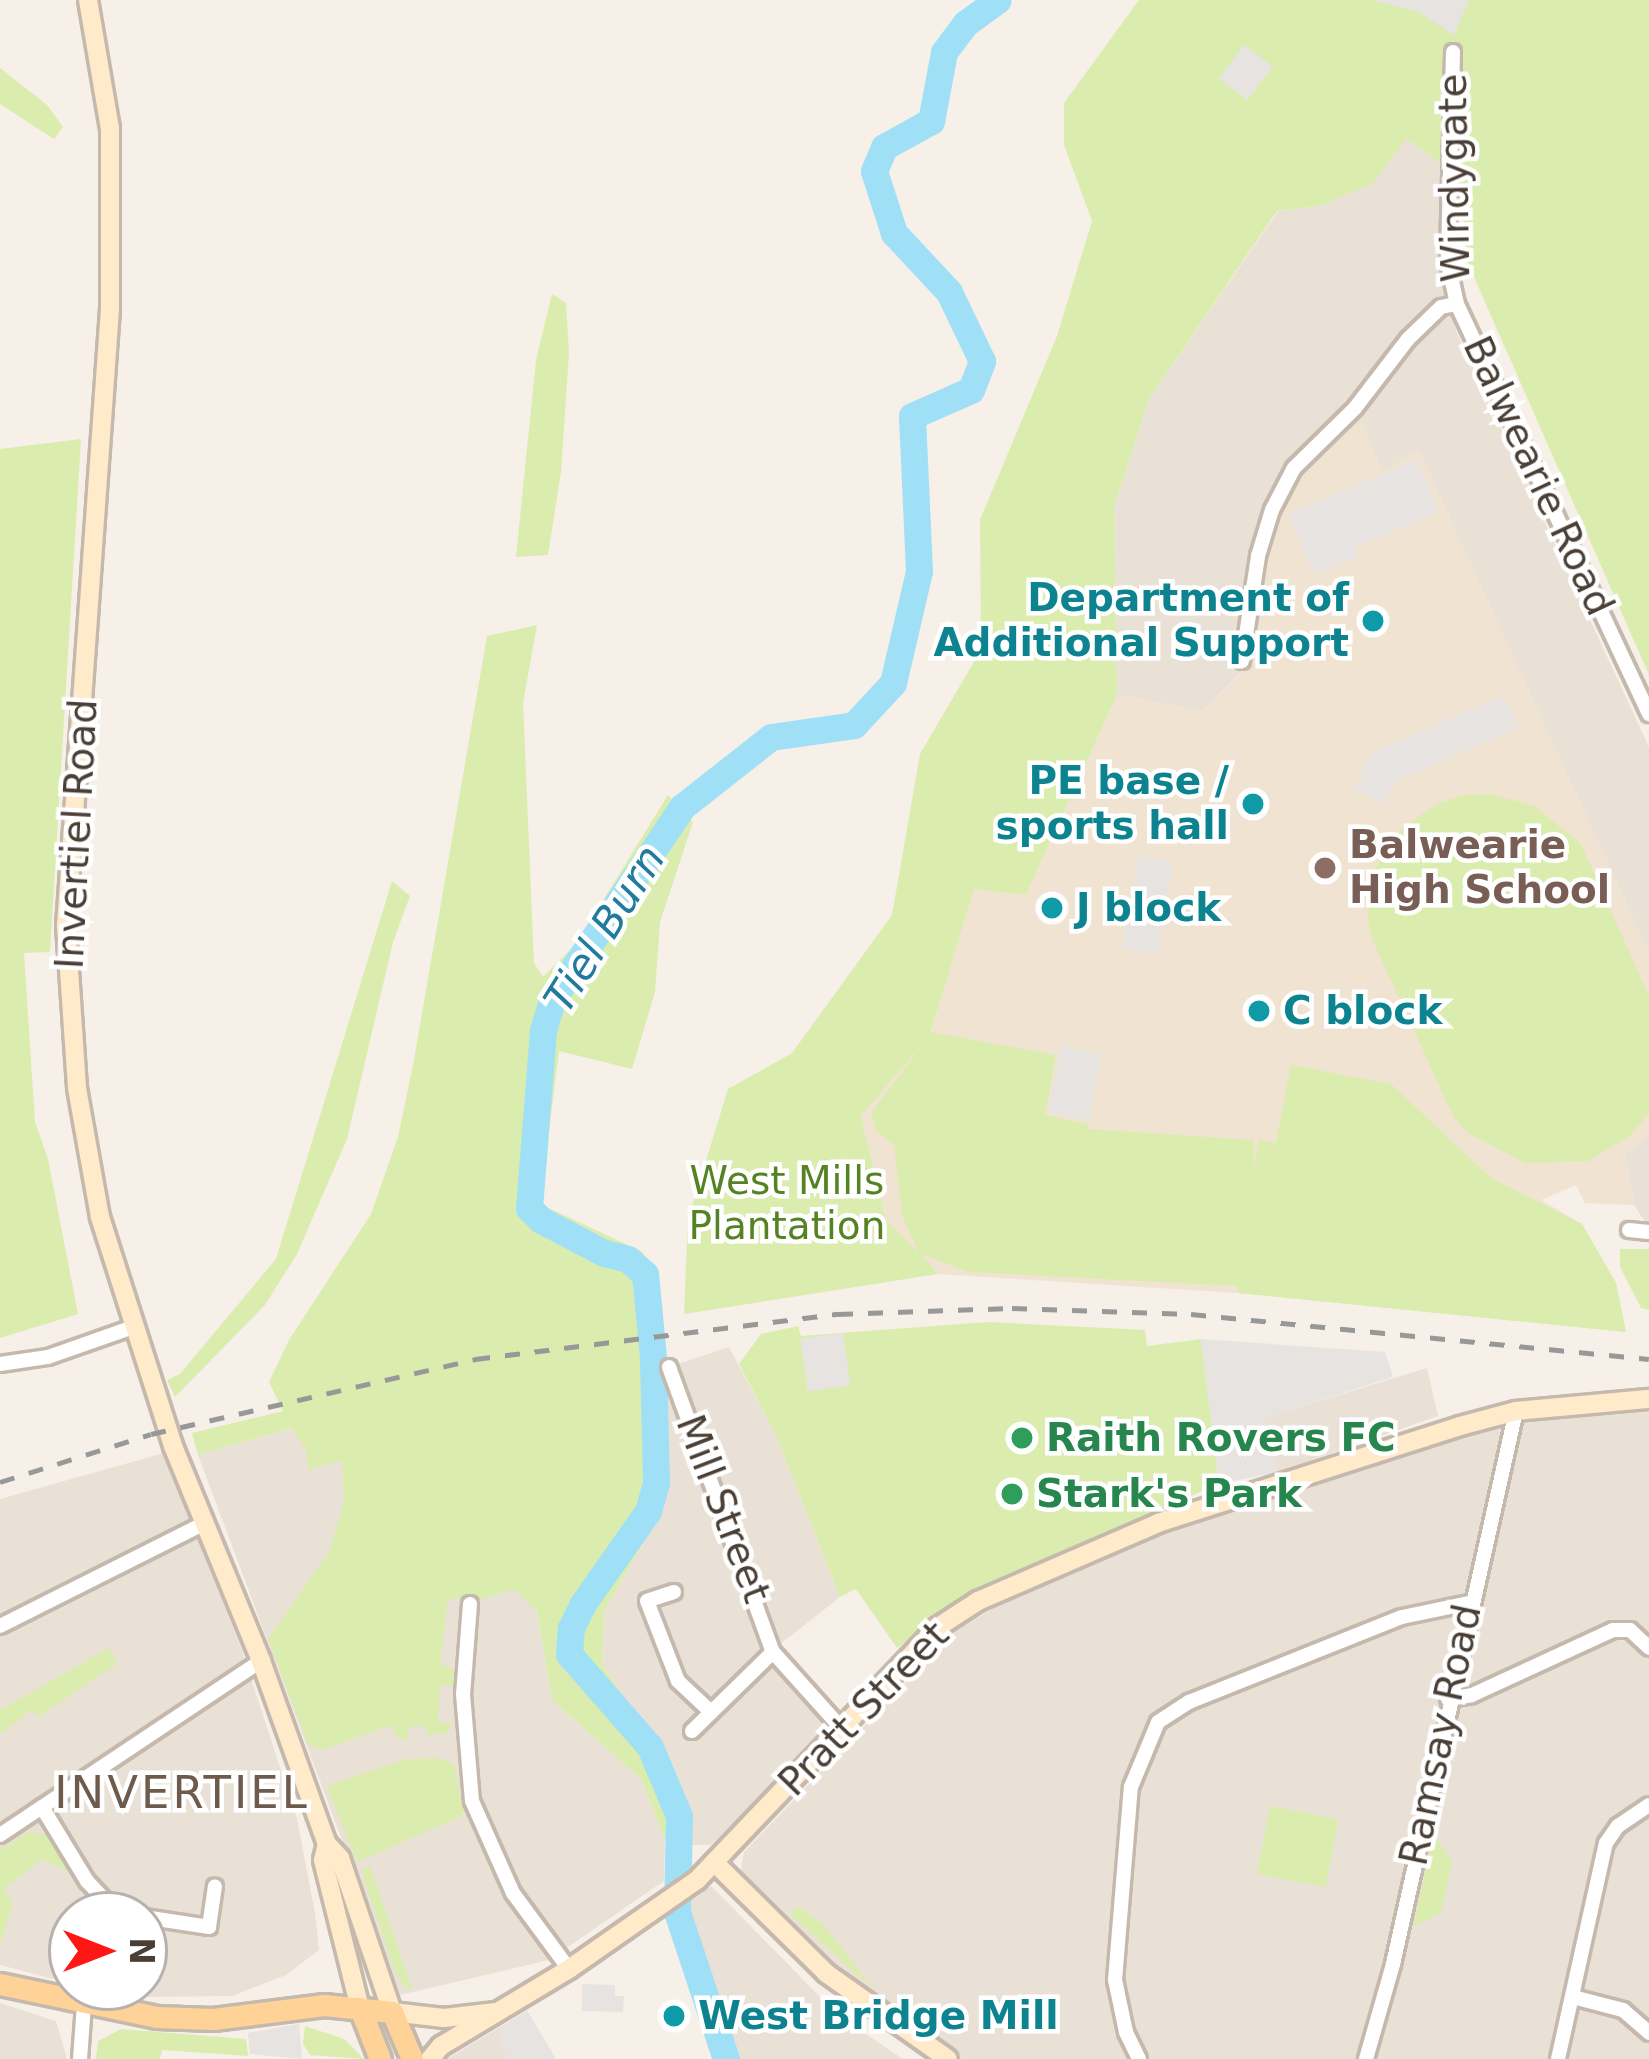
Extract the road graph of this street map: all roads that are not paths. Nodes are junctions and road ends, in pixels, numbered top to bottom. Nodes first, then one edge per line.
1 (88, 0) edge
2 (1453, 52) dead end
3 (1457, 304) junction
4 (1242, 661) dead end
5 (1649, 714) edge
6 (1629, 1230) dead end
7 (1649, 1232) edge
8 (133, 1327) junction
9 (0, 1364) edge
10 (669, 1367) dead end
11 (1649, 1400) edge
12 (1516, 1412) junction
13 (205, 1523) junction
14 (674, 1592) dead end
15 (1469, 1603) junction
16 (470, 1604) dead end
17 (0, 1626) edge
18 (1649, 1648) edge
19 (773, 1652) junction
20 (261, 1660) junction
21 (1448, 1699) junction
22 (711, 1712) junction
23 (692, 1731) dead end
24 (844, 1731) junction
25 (1649, 1805) edge
26 (42, 1807) junction
27 (0, 1835) edge
28 (327, 1844) junction
29 (714, 1862) junction
30 (215, 1886) dead end
31 (96, 1891) edge
32 (168, 1920) edge
33 (569, 1970) junction
34 (374, 1971) junction
35 (0, 1984) edge
36 (48, 1996) edge
37 (1573, 1997) junction
38 (360, 2008) junction
39 (84, 2011) edge
40 (132, 2011) edge
41 (392, 2012) junction
42 (496, 2012) junction
43 (1649, 2033) edge
44 (80, 2059) edge
45 (381, 2059) edge
46 (412, 2059) edge
47 (430, 2059) edge
48 (948, 2059) edge
49 (1138, 2059) edge
50 (1366, 2059) edge
51 (1558, 2059) edge

1 - 8 main road, Invertiel Road
2 - 3 street, Windygate
3 - 4 street
3 - 5 street, Balwearie Road
6 - 7 street
8 - 9 street
8 - 13 main road, Invertiel Road
10 - 19 street, Mill Street
11 - 12 main road, Pratt Street
12 - 15 street, Ramsay Road
12 - 24 main road, Pratt Street
13 - 17 street
13 - 20 main road, Invertiel Road
14 - 22 street, Mill Street
15 - 21 street, Ramsay Road
15 - 49 street
16 - 33 street
18 - 21 street
19 - 22 street, Mill Street
19 - 24 street, Mill Street
20 - 26 street
20 - 28 main road, Invertiel Road
21 - 50 street, Ramsay Road
22 - 23 street, Mill Street
24 - 29 main road, Pratt Street
25 - 37 street
26 - 27 street
26 - 31 street
28 - 34 main road, Invertiel Road
28 - 38 main road, Invertiel Road
29 - 33 main road, Pratt Street
29 - 48 main road
30 - 32 street
33 - 42 main road, Pratt Street
34 - 38 main road
34 - 41 main road, Invertiel Road
35 - 36 main road
37 - 43 street
37 - 51 street
38 - 40 main road
38 - 41 main road
38 - 45 main road
39 - 44 street
41 - 42 main road
41 - 45 main road
41 - 46 main road
42 - 47 main road, Pratt Street

